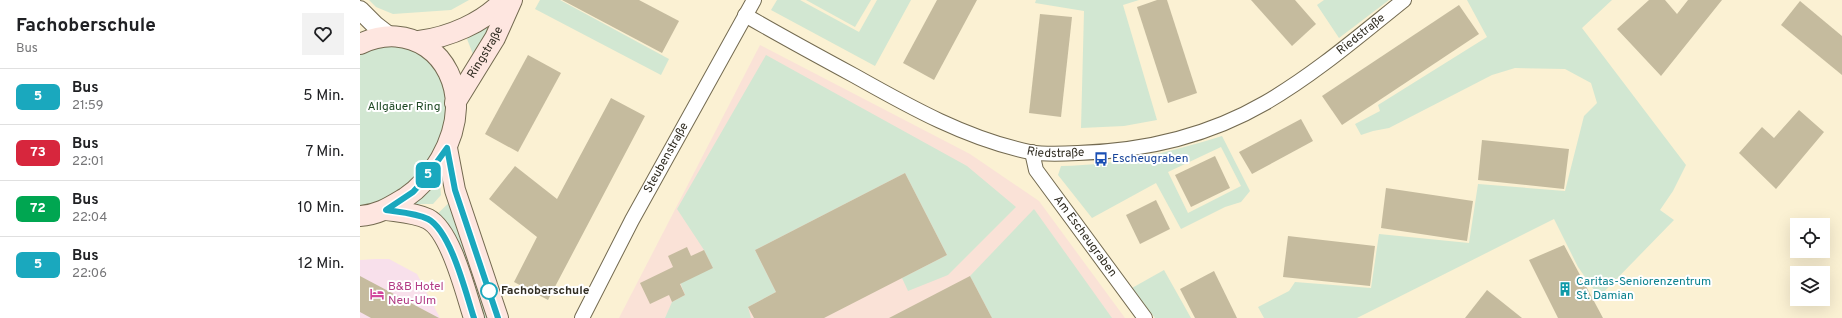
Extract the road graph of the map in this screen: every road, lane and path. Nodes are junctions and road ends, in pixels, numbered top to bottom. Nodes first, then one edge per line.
1 (504, 0) edge
2 (512, 0) edge
3 (754, 0) edge
4 (1404, 0) edge
5 (360, 10) edge
6 (745, 14) junction
7 (389, 36) junction
8 (418, 41) junction
9 (360, 44) edge
10 (455, 103) junction
11 (447, 148) junction
12 (1032, 152) junction
13 (386, 210) junction
14 (360, 216) edge
15 (474, 318) edge
16 (498, 318) edge
17 (582, 318) edge
18 (1145, 318) edge

1 - 8 main road, Ringstraße
2 - 10 main road, Ringstraße
3 - 6 street, Steubenstraße
4 - 12 street, Riedstraße
5 - 7 street
6 - 12 street, Riedstraße
6 - 17 street, Steubenstraße
7 - 8 main road
7 - 9 main road
8 - 10 main road
10 - 11 main road
11 - 13 main road
11 - 16 main road
12 - 18 street, Am Escheugraben
13 - 14 main road
13 - 15 main road

